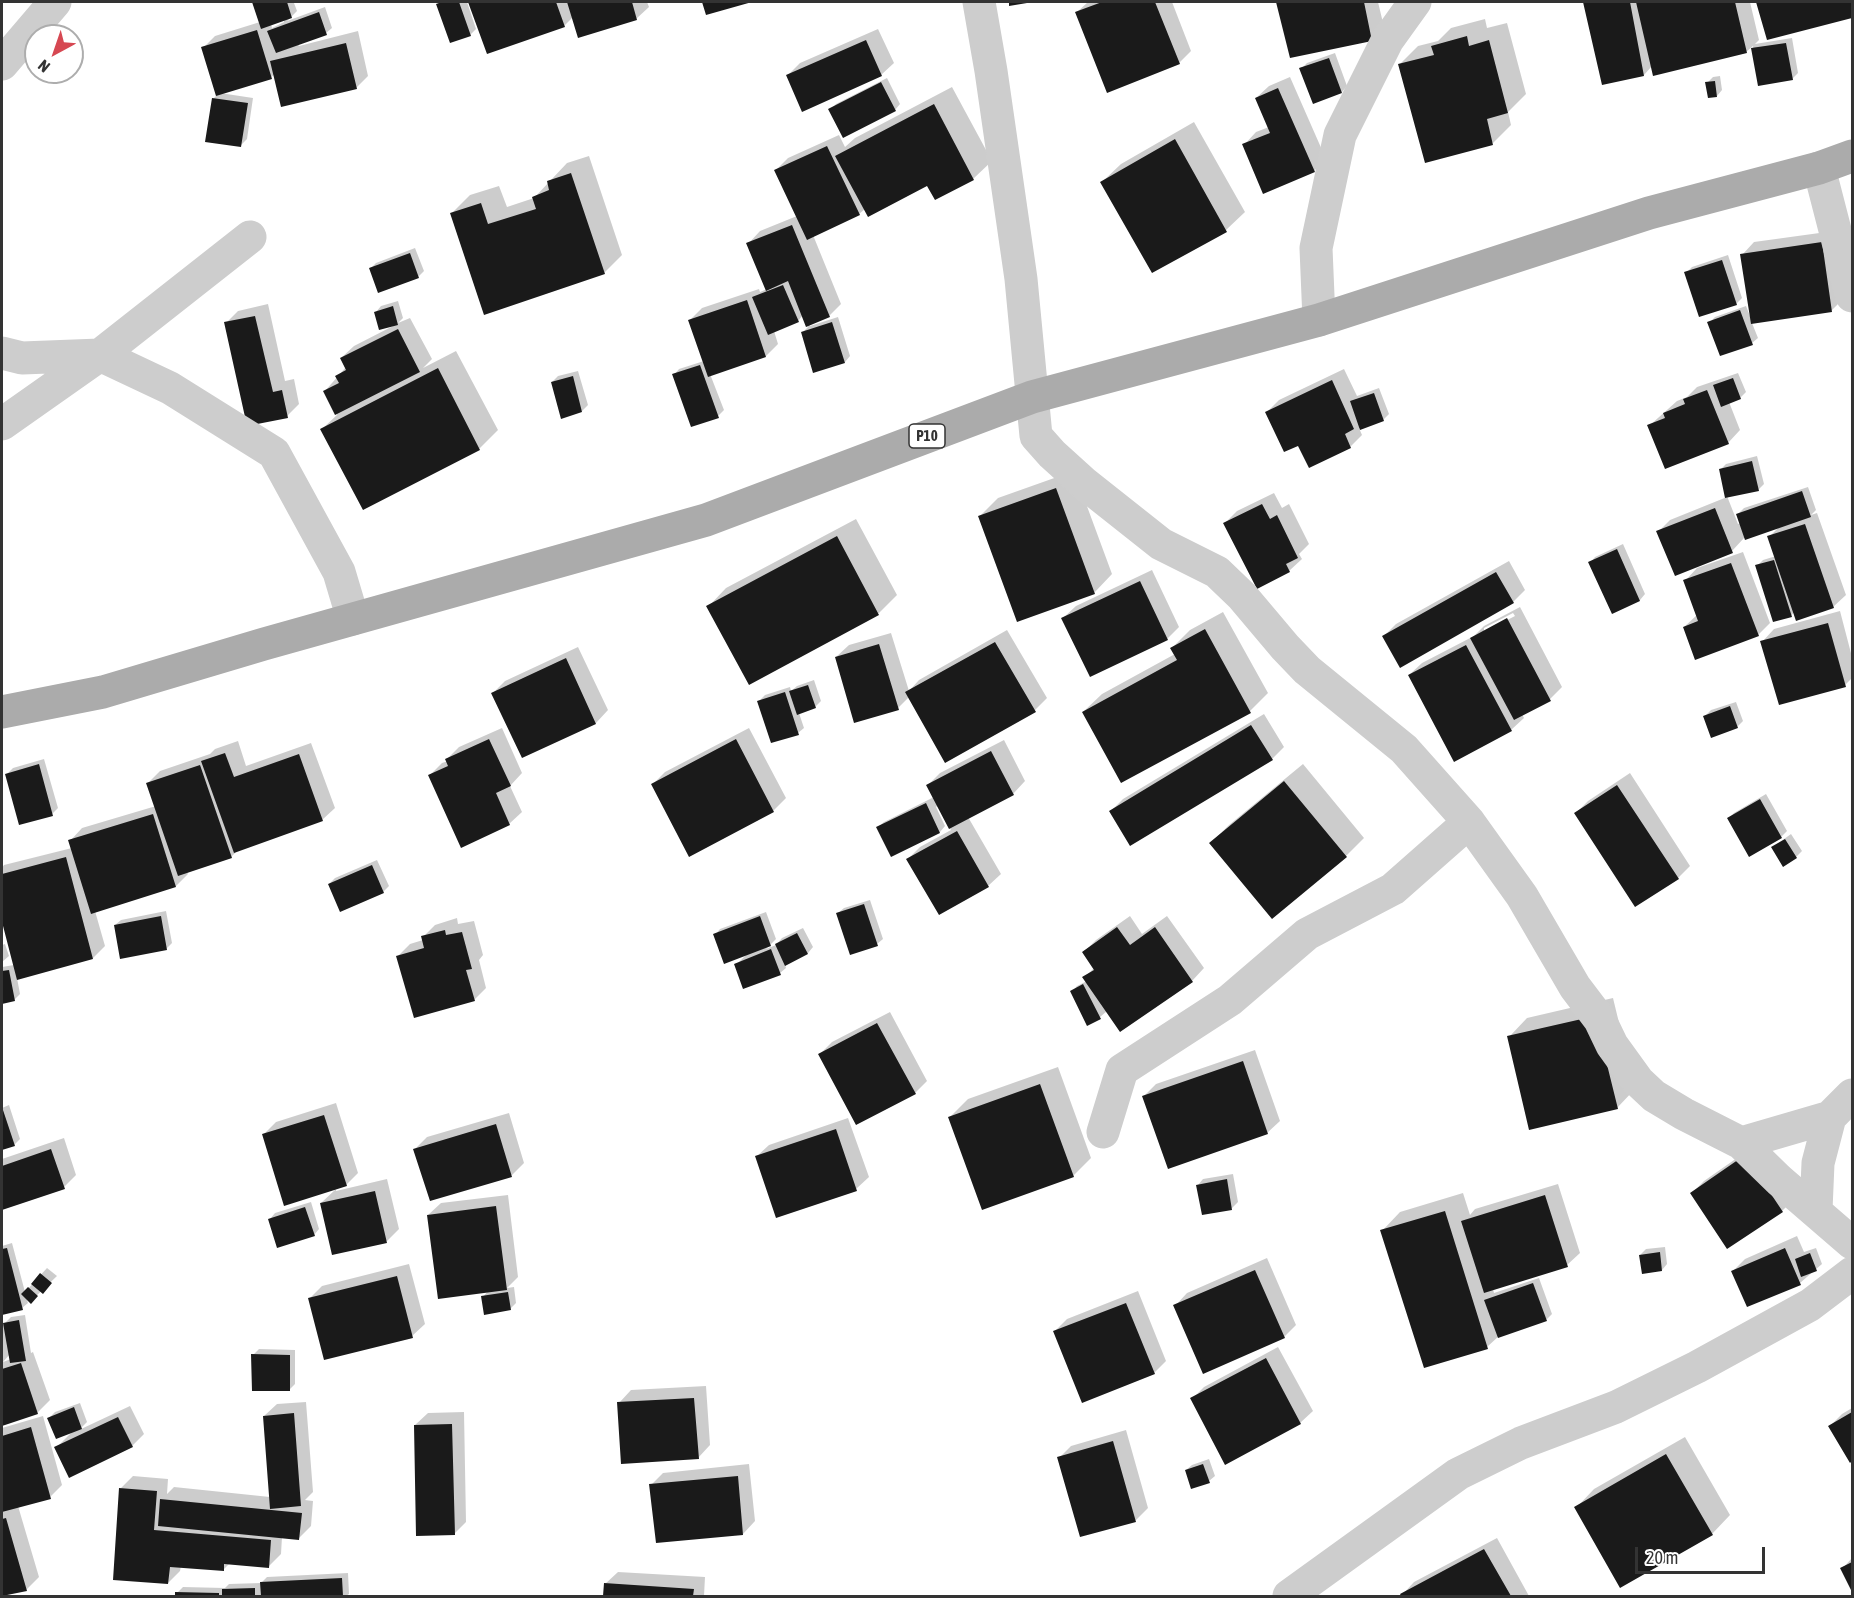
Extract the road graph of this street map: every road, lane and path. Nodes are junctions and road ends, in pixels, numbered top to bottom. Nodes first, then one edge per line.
1 (55, 2) edge
2 (979, 2) edge
3 (1415, 2) edge
4 (2, 64) edge
5 (1852, 156) edge
6 (1819, 168) junction
7 (250, 237) dead end
8 (1852, 296) edge
9 (1318, 321) junction
10 (2, 353) edge
11 (100, 355) junction
12 (1032, 397) junction
13 (2, 424) edge
14 (353, 619) junction
15 (2, 712) edge
16 (1469, 822) junction
17 (1841, 1106) edge
18 (1103, 1132) dead end
19 (1741, 1143) junction
20 (1816, 1210) junction
21 (1852, 1243) edge
22 (1852, 1273) edge
23 (1290, 1596) edge

1 - 4 street
2 - 12 street
3 - 9 street
5 - 6 main road, P10
6 - 8 street
6 - 9 main road, P10
7 - 11 street
9 - 12 main road, P10
10 - 11 street
11 - 13 street
11 - 14 street
12 - 14 main road, P10
12 - 16 street
14 - 15 main road, P10
16 - 18 street
16 - 19 street
17 - 19 street
17 - 20 street
19 - 20 street
20 - 21 street
22 - 23 street

